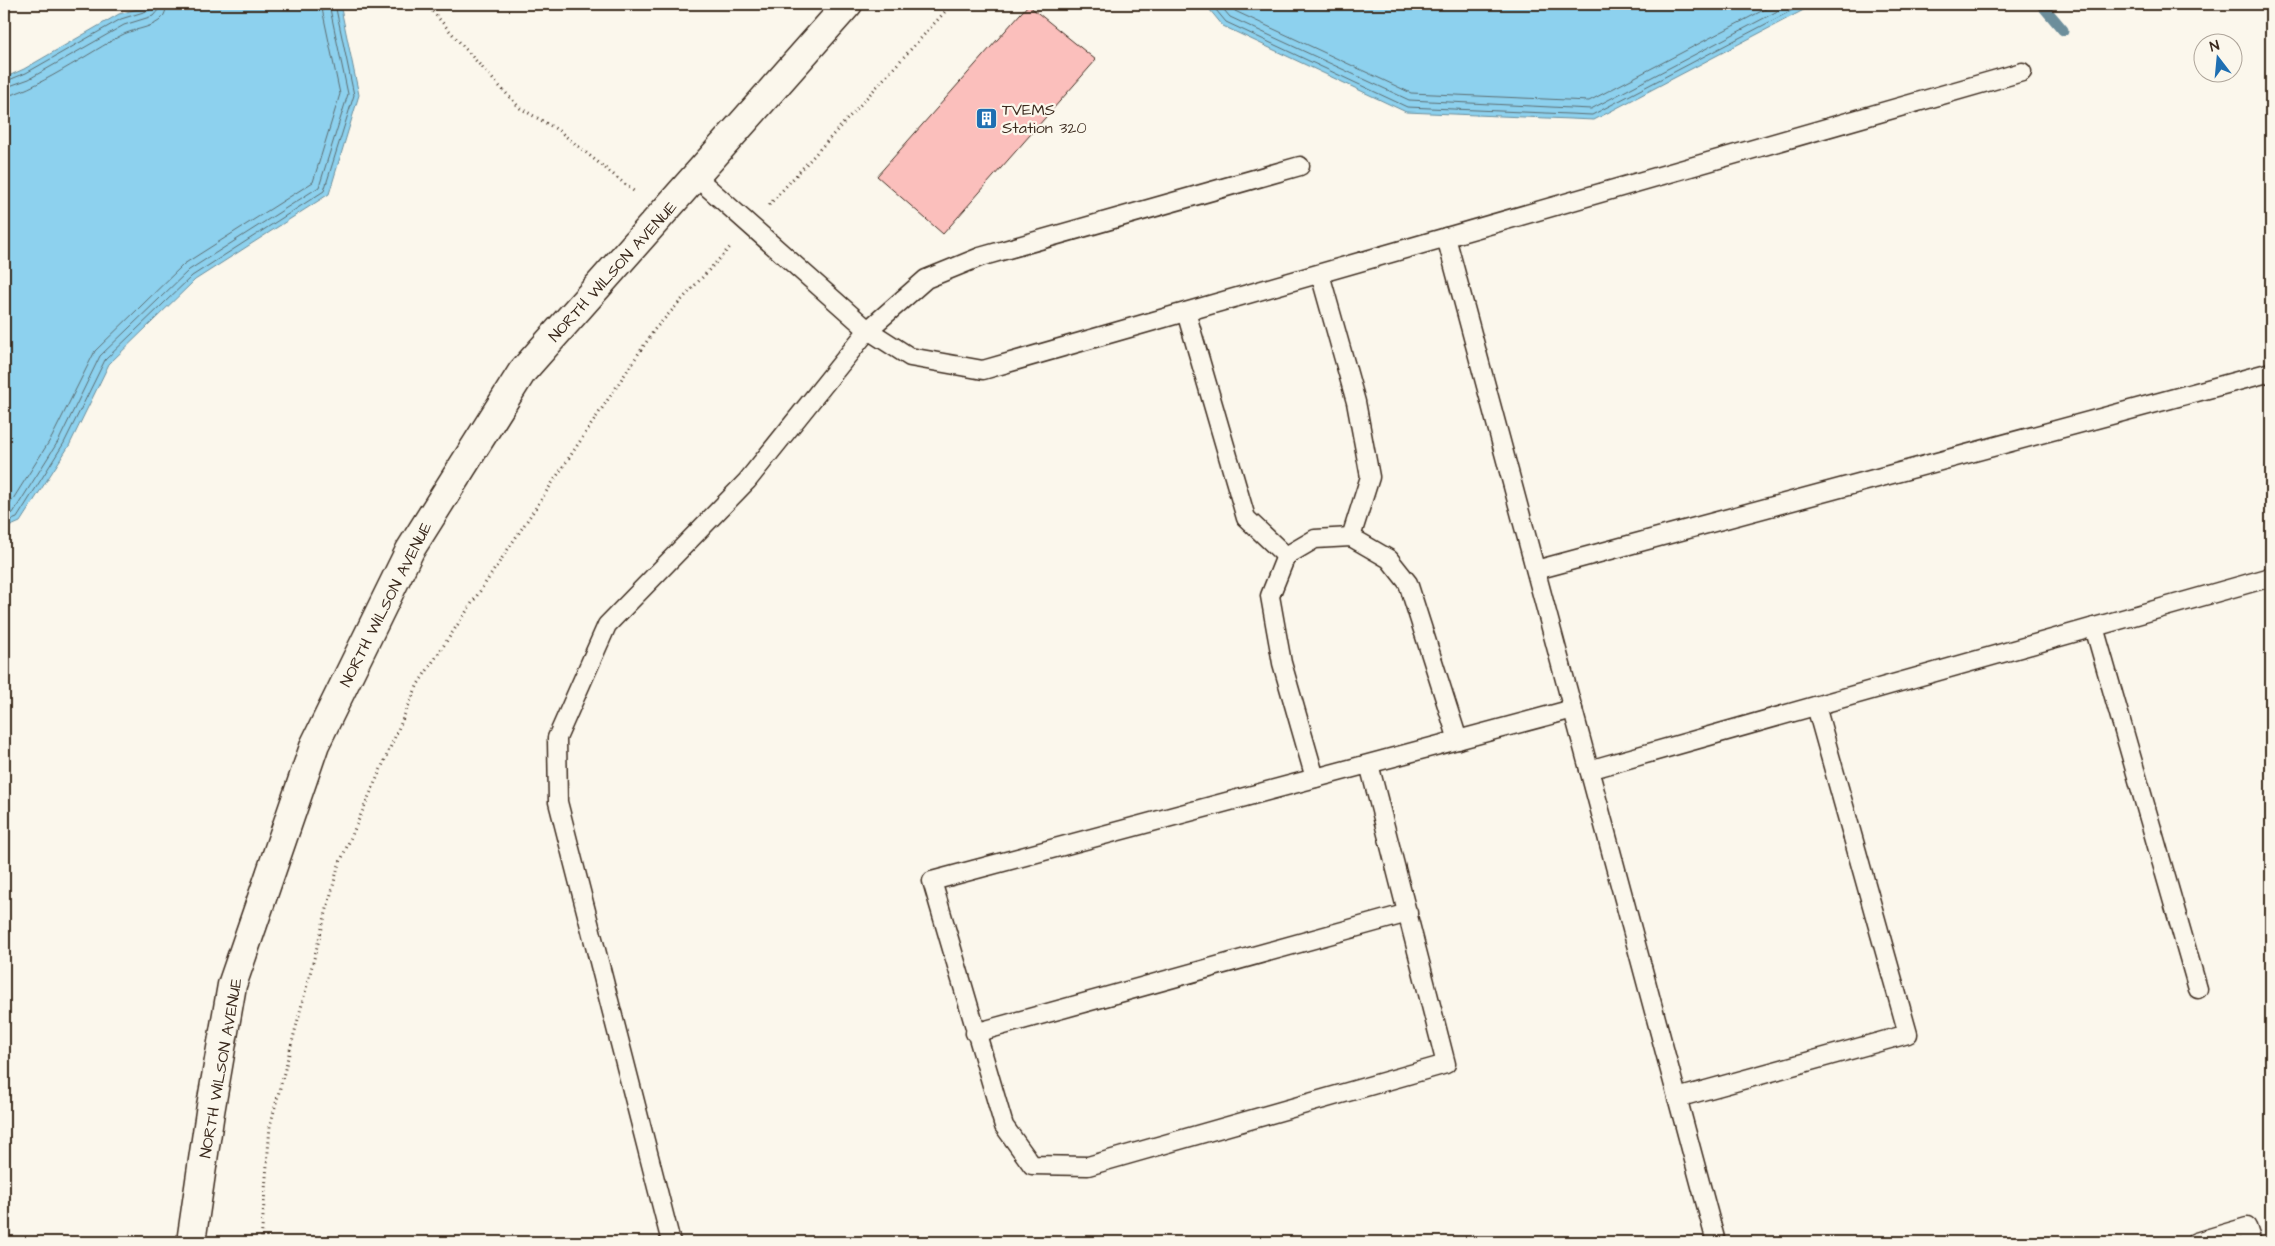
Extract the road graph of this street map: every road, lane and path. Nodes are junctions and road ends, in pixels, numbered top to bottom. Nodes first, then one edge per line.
1 (426, 4) edge
2 (848, 4) edge
3 (952, 4) edge
4 (2022, 72) dead end
5 (1300, 166) dead end
6 (696, 177) junction
7 (662, 215) junction
8 (750, 225) junction
9 (1446, 237) junction
10 (1320, 274) junction
11 (1186, 312) junction
12 (868, 330) junction
13 (2271, 372) edge
14 (1351, 537) junction
15 (1286, 556) junction
16 (1536, 570) junction
17 (2271, 576) edge
18 (2094, 627) junction
19 (1816, 706) junction
20 (1573, 710) junction
21 (1458, 740) junction
22 (1369, 764) junction
23 (1589, 770) junction
24 (1315, 778) junction
25 (1408, 913) junction
26 (2198, 989) dead end
27 (976, 1033) junction
28 (1677, 1098) junction
29 (191, 1242) edge
30 (261, 1242) edge
31 (672, 1242) edge
32 (1716, 1242) edge
33 (2196, 1242) edge
34 (2252, 1242) edge

1 - 7 path
2 - 6 main road, NORTH WILSON AVENUE
3 - 8 path
4 - 9 lane
5 - 12 lane
6 - 7 main road, NORTH WILSON AVENUE
6 - 8 lane
7 - 29 main road, NORTH WILSON AVENUE
8 - 12 lane
8 - 30 path
9 - 10 lane
9 - 16 lane
10 - 11 lane
10 - 14 lane
11 - 12 lane
11 - 15 lane
12 - 31 lane
13 - 16 lane
14 - 15 lane
14 - 21 lane
15 - 24 lane
16 - 20 lane
17 - 18 lane
18 - 19 lane
18 - 26 lane
19 - 23 lane
19 - 28 lane
20 - 21 lane
20 - 23 lane
21 - 22 lane
22 - 24 lane
22 - 25 lane
23 - 28 lane
24 - 27 lane
25 - 27 lane
25 - 27 lane
28 - 32 lane
33 - 34 lane

